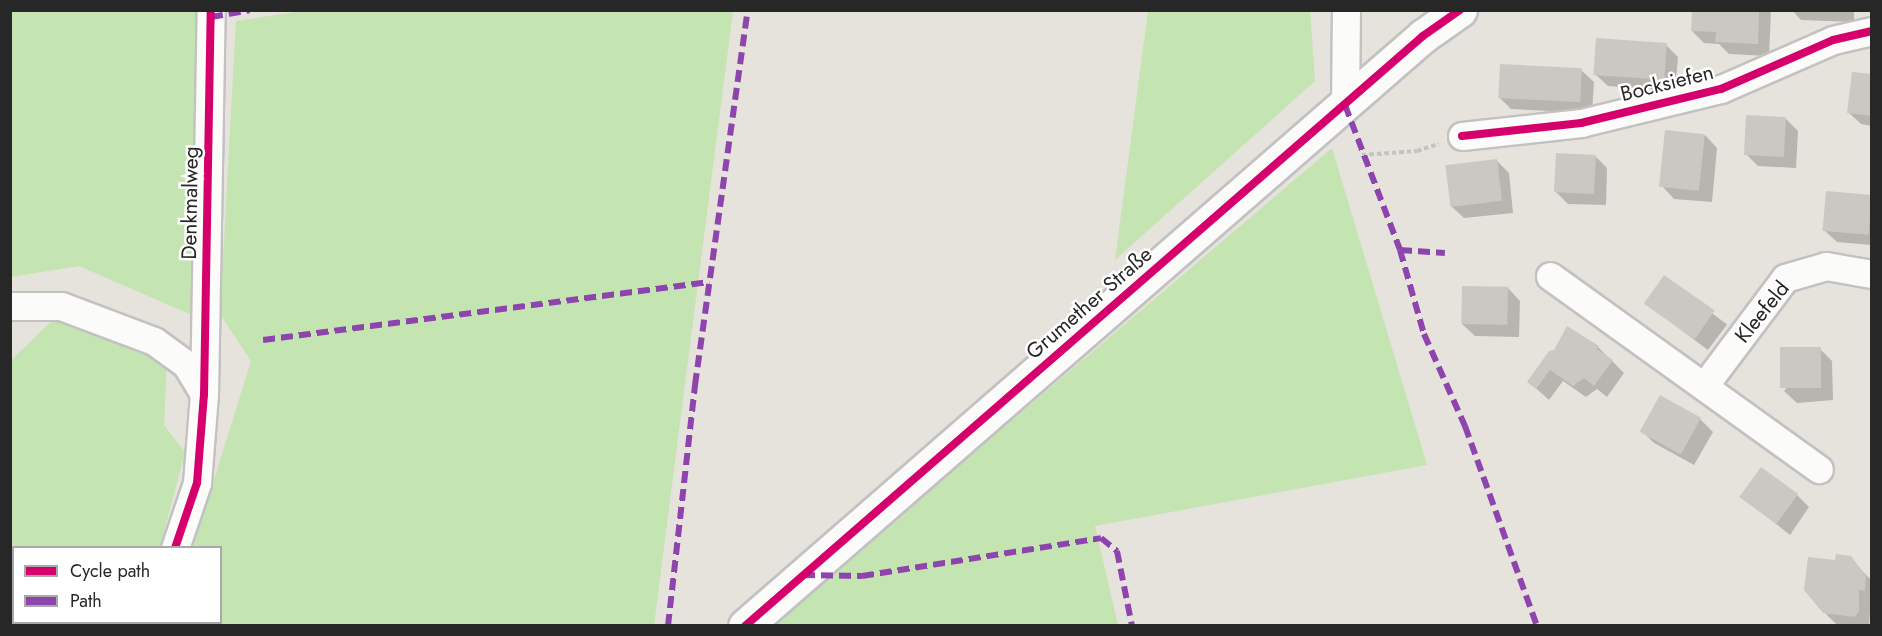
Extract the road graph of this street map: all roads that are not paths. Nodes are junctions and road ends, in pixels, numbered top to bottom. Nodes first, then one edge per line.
1 (211, 10) edge
2 (1346, 10) edge
3 (1460, 10) edge
4 (1872, 31) edge
5 (1345, 105) junction
6 (1462, 136) road end
7 (1872, 274) edge
8 (1550, 276) dead end
9 (10, 306) edge
10 (1704, 386) junction
11 (204, 395) junction
12 (1818, 469) dead end
13 (176, 546) edge
14 (744, 626) edge

1 - 11 street, Denkmalweg
2 - 5 street
3 - 5 street, Grumether Straße
4 - 6 street, Bocksiefen
5 - 14 street, Grumether Straße
7 - 10 street, Kleefeld
8 - 10 street
9 - 11 street
10 - 12 street
11 - 13 street, Denkmalweg

